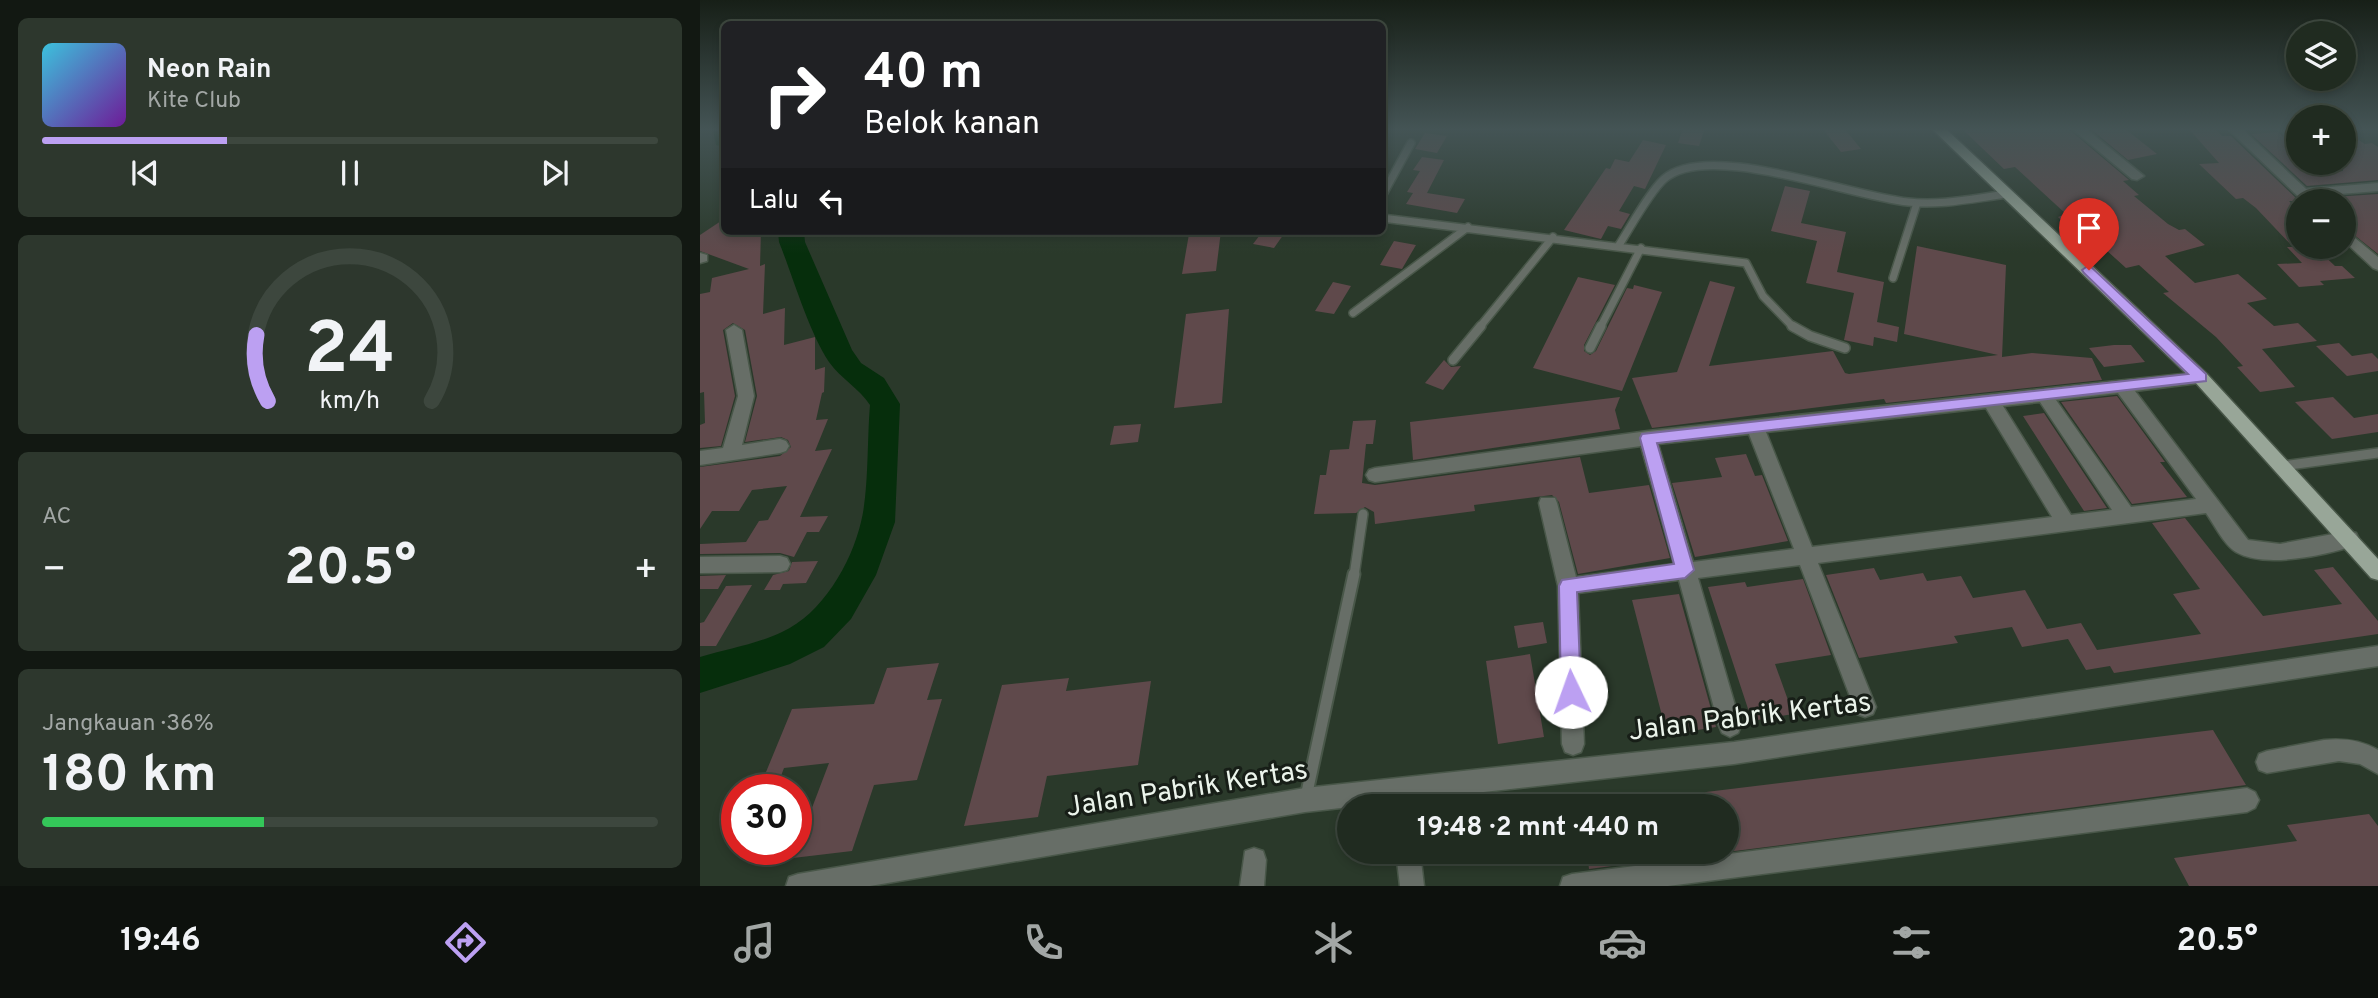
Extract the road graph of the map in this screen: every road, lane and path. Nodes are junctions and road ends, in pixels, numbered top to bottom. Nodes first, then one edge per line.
1 (1396, 169) edge
2 (1680, 169) edge
3 (1754, 169) edge
4 (1981, 169) edge
5 (2129, 169) edge
6 (2277, 169) edge
7 (1386, 171) edge
8 (1395, 172) junction
9 (2137, 176) dead end
10 (2378, 187) edge
11 (1386, 189) edge
12 (2298, 189) edge
13 (2356, 190) edge
14 (2008, 194) junction
15 (1917, 203) junction
16 (1386, 218) edge
17 (1468, 227) junction
18 (1553, 237) junction
19 (1619, 244) junction
20 (2356, 244) edge
21 (1641, 248) junction
22 (2378, 265) edge
23 (1892, 278) dead end
24 (1353, 313) dead end
25 (734, 330) dead end
26 (1590, 348) dead end
27 (1845, 348) dead end
28 (1453, 360) dead end
29 (2201, 378) junction
30 (2122, 386) junction
31 (2044, 395) junction
32 (1991, 401) junction
33 (1755, 426) junction
34 (1648, 438) junction
35 (780, 446) dead end
36 (731, 452) junction
37 (2378, 453) edge
38 (700, 458) edge
39 (2282, 466) junction
40 (1375, 475) dead end
41 (1548, 503) dead end
42 (2209, 505) junction
43 (1363, 514) dead end
44 (2126, 515) junction
45 (2066, 523) junction
46 (2349, 539) junction
47 (1804, 555) junction
48 (780, 564) dead end
49 (700, 565) edge
50 (1685, 570) junction
51 (2378, 572) edge
52 (1568, 586) junction
53 (2378, 656) edge
54 (1865, 707) dead end
55 (1730, 726) dead end
56 (1573, 744) dead end
57 (2267, 762) dead end
58 (2378, 763) edge
59 (1305, 800) junction
60 (2247, 800) dead end
61 (1254, 860) dead end
62 (1409, 864) edge
63 (798, 886) edge
64 (1252, 886) edge
65 (1412, 886) edge
66 (1572, 886) edge

1 - 8 lane
2 - 19 lane
3 - 15 lane
4 - 14 main road
5 - 9 street
6 - 12 street
7 - 8 lane
8 - 11 lane
10 - 13 street
14 - 15 lane
14 - 29 main road
15 - 23 lane
16 - 17 lane
17 - 18 lane
17 - 24 lane
18 - 19 lane
18 - 28 lane
19 - 21 lane
20 - 22 street
21 - 26 lane
21 - 27 lane
25 - 36 street
29 - 30 street
29 - 39 main road
30 - 31 street
30 - 42 street
31 - 32 street
31 - 44 street
32 - 33 street
32 - 45 street
33 - 34 street
33 - 47 street
34 - 40 street
34 - 50 street
35 - 36 street
36 - 38 street
37 - 39 lane
39 - 46 main road
41 - 52 street
42 - 44 street
42 - 46 street
43 - 59 lane
44 - 45 street
45 - 47 street
46 - 51 main road
47 - 50 street
47 - 54 street
48 - 49 street
50 - 52 street
50 - 55 street
52 - 56 street
53 - 59 street, Jalan Pabrik Kertas
57 - 58 street
59 - 63 street, Jalan Pabrik Kertas
60 - 66 street
61 - 64 street
62 - 65 street

